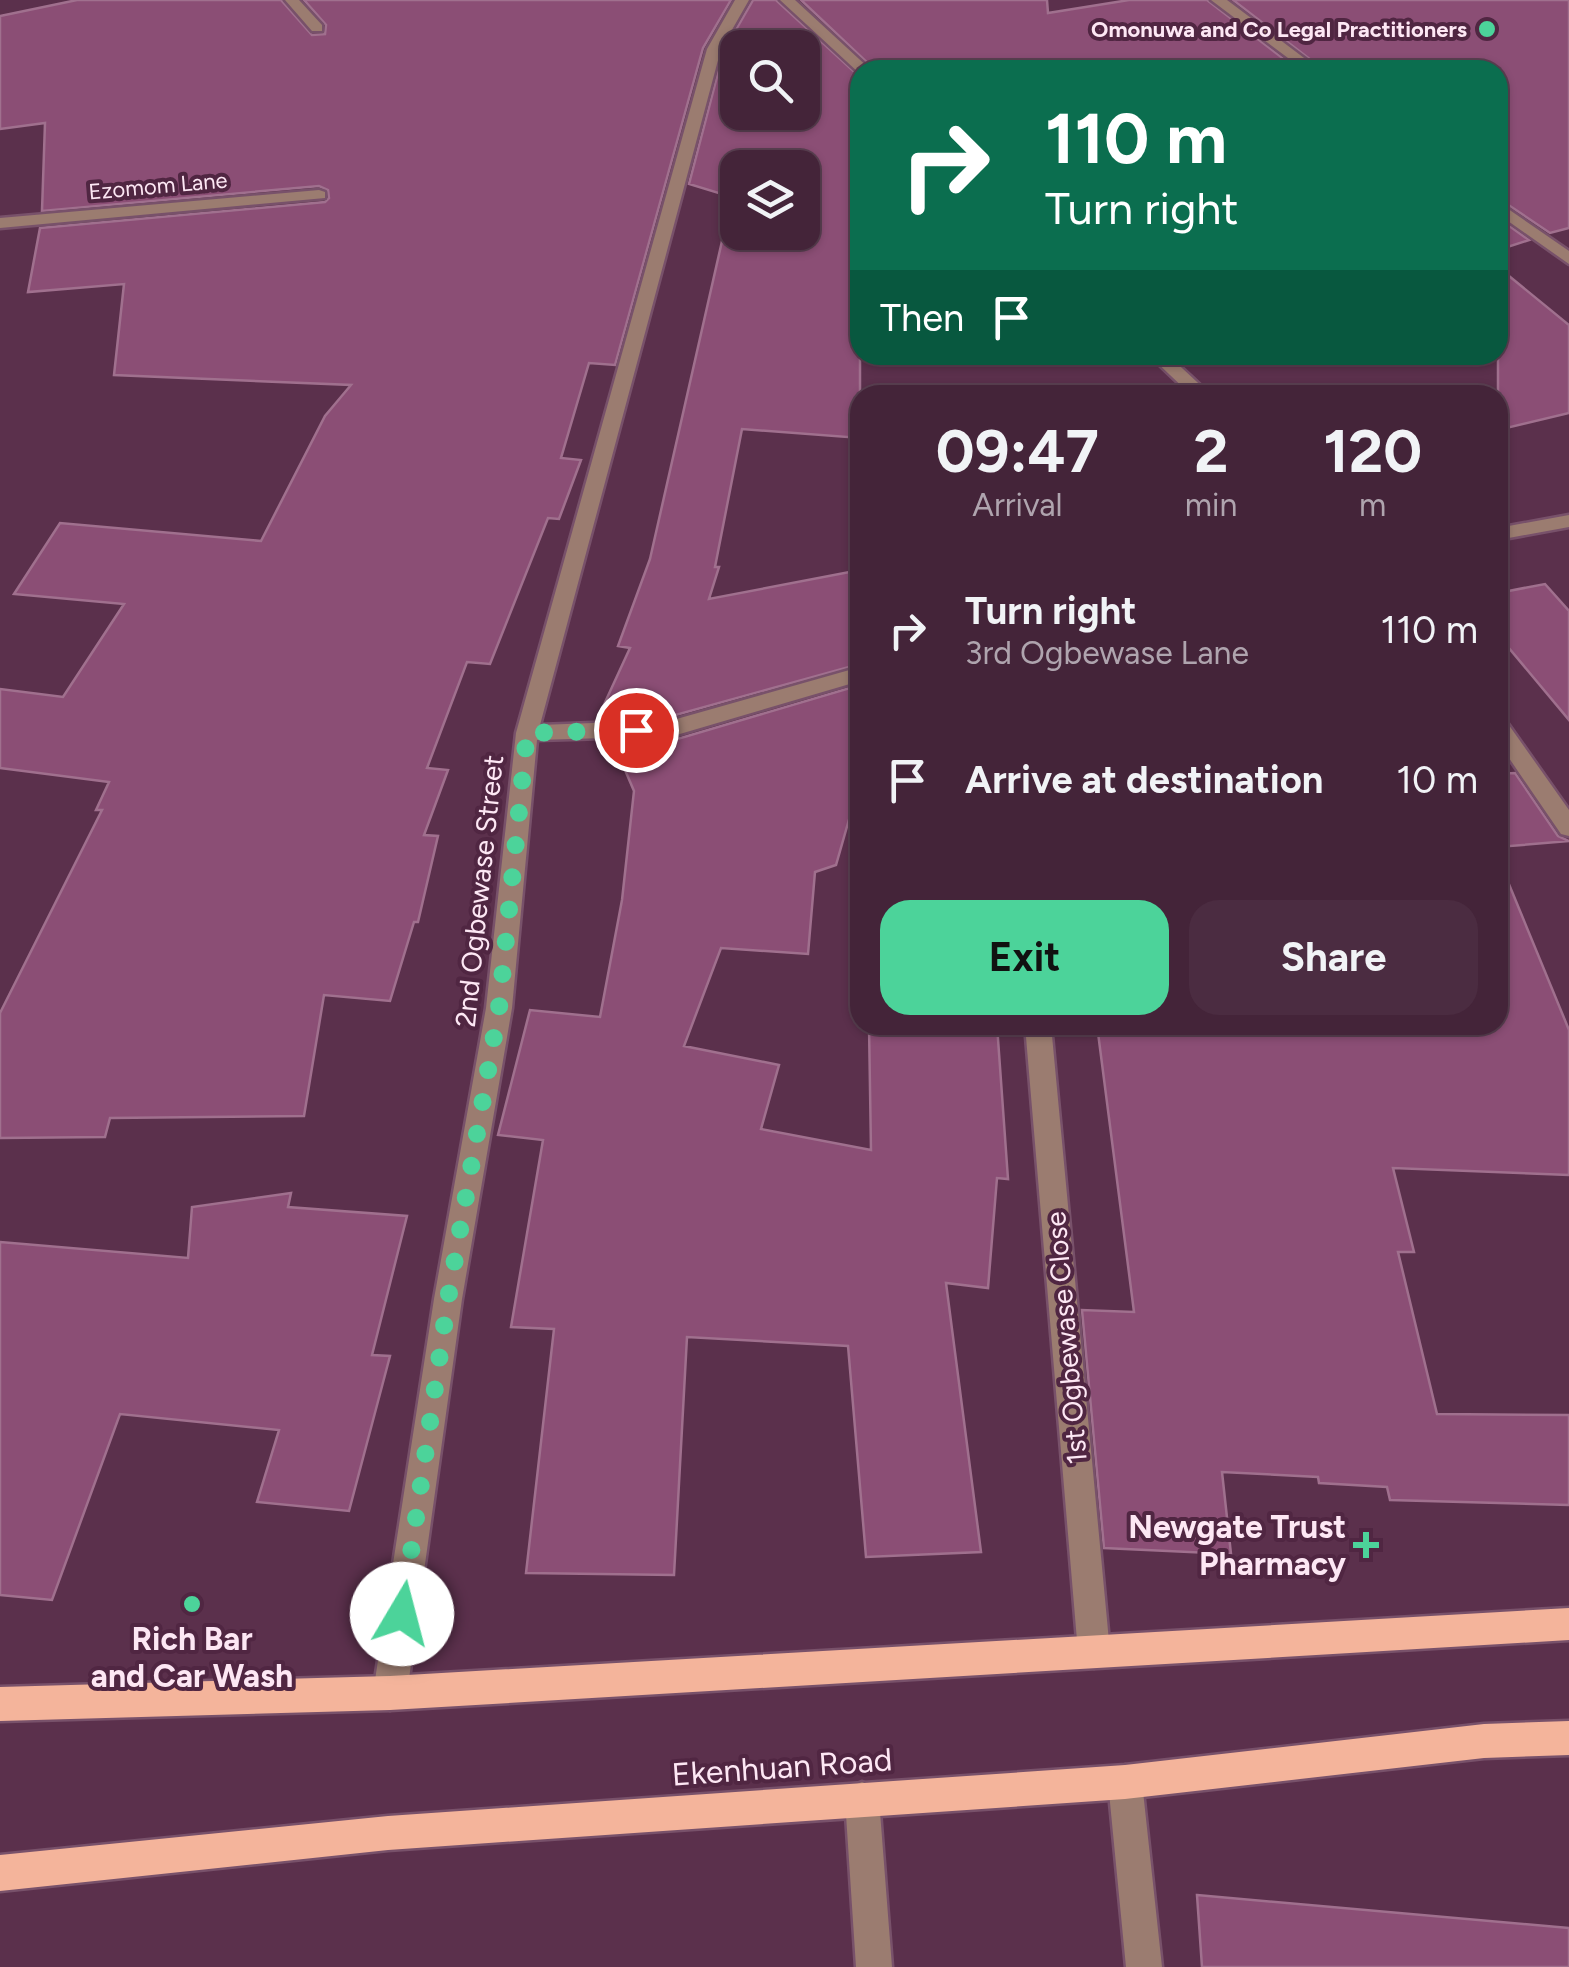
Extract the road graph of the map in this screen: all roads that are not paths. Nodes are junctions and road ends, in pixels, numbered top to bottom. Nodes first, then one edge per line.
1 (292, 0) edge
2 (742, 0) edge
3 (787, 0) edge
4 (1218, 0) edge
5 (317, 28) dead end
6 (853, 60) edge
7 (1299, 60) edge
8 (319, 195) dead end
9 (1508, 214) edge
10 (0, 224) edge
11 (1569, 259) edge
12 (1169, 365) edge
13 (1191, 385) edge
14 (1569, 521) edge
15 (1508, 532) edge
16 (850, 677) edge
17 (527, 733) junction
18 (1508, 740) edge
19 (1569, 828) edge
20 (1039, 1035) edge
21 (1569, 1624) edge
22 (1094, 1652) junction
23 (390, 1693) junction
24 (0, 1704) edge
25 (1569, 1738) edge
26 (1125, 1782) junction
27 (862, 1799) junction
28 (0, 1873) edge
29 (874, 1967) edge
30 (1144, 1967) edge

1 - 5 street
2 - 17 street, 2nd Ogbewase Street
3 - 6 street
4 - 7 street
8 - 10 street, Ezomom Lane
9 - 11 street
12 - 13 street
14 - 15 street
16 - 17 street
17 - 23 street, 2nd Ogbewase Street
18 - 19 street
20 - 22 street, 1st Ogbewase Close
21 - 22 main road
22 - 23 main road
23 - 24 main road
25 - 26 main road, Ekenhuan Road
26 - 27 main road, Ekenhuan Road
26 - 30 street
27 - 28 main road, Ekenhuan Road
27 - 29 street

